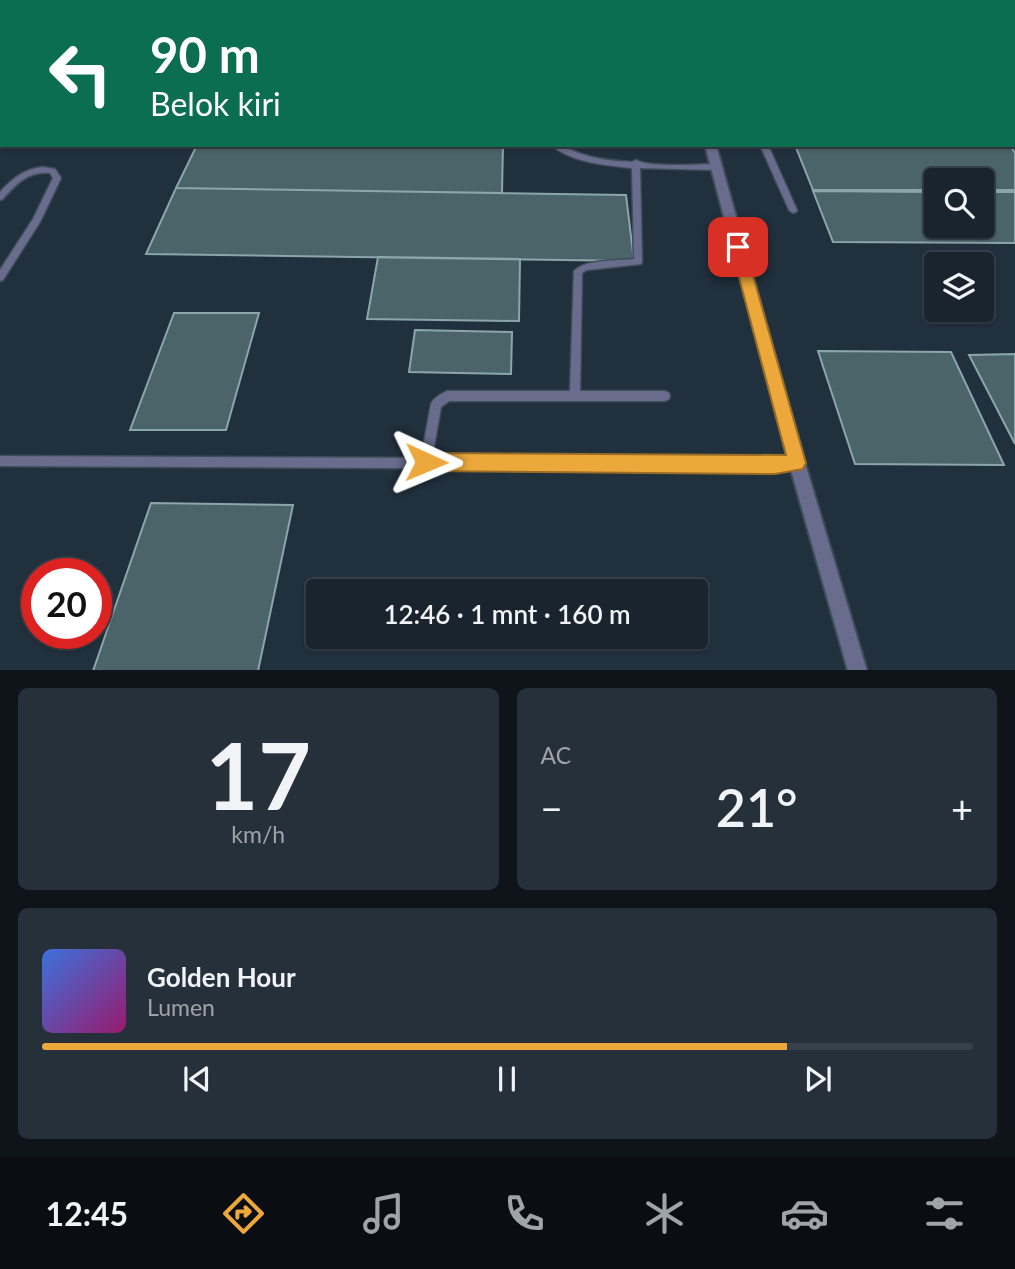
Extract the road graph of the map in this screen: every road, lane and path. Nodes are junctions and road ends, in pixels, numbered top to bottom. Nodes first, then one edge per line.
1 (557, 147) edge
2 (711, 147) edge
3 (765, 147) edge
4 (636, 163) junction
5 (716, 167) junction
6 (0, 197) edge
7 (793, 210) dead end
8 (0, 277) edge
9 (575, 396) junction
10 (665, 396) dead end
11 (0, 461) edge
12 (426, 462) junction
13 (797, 463) junction
14 (858, 670) edge

1 - 4 lane
2 - 5 street
3 - 7 lane
4 - 5 lane
4 - 9 lane
5 - 13 street
6 - 8 lane
9 - 10 lane
9 - 12 lane
11 - 12 lane
12 - 13 lane
13 - 14 street

